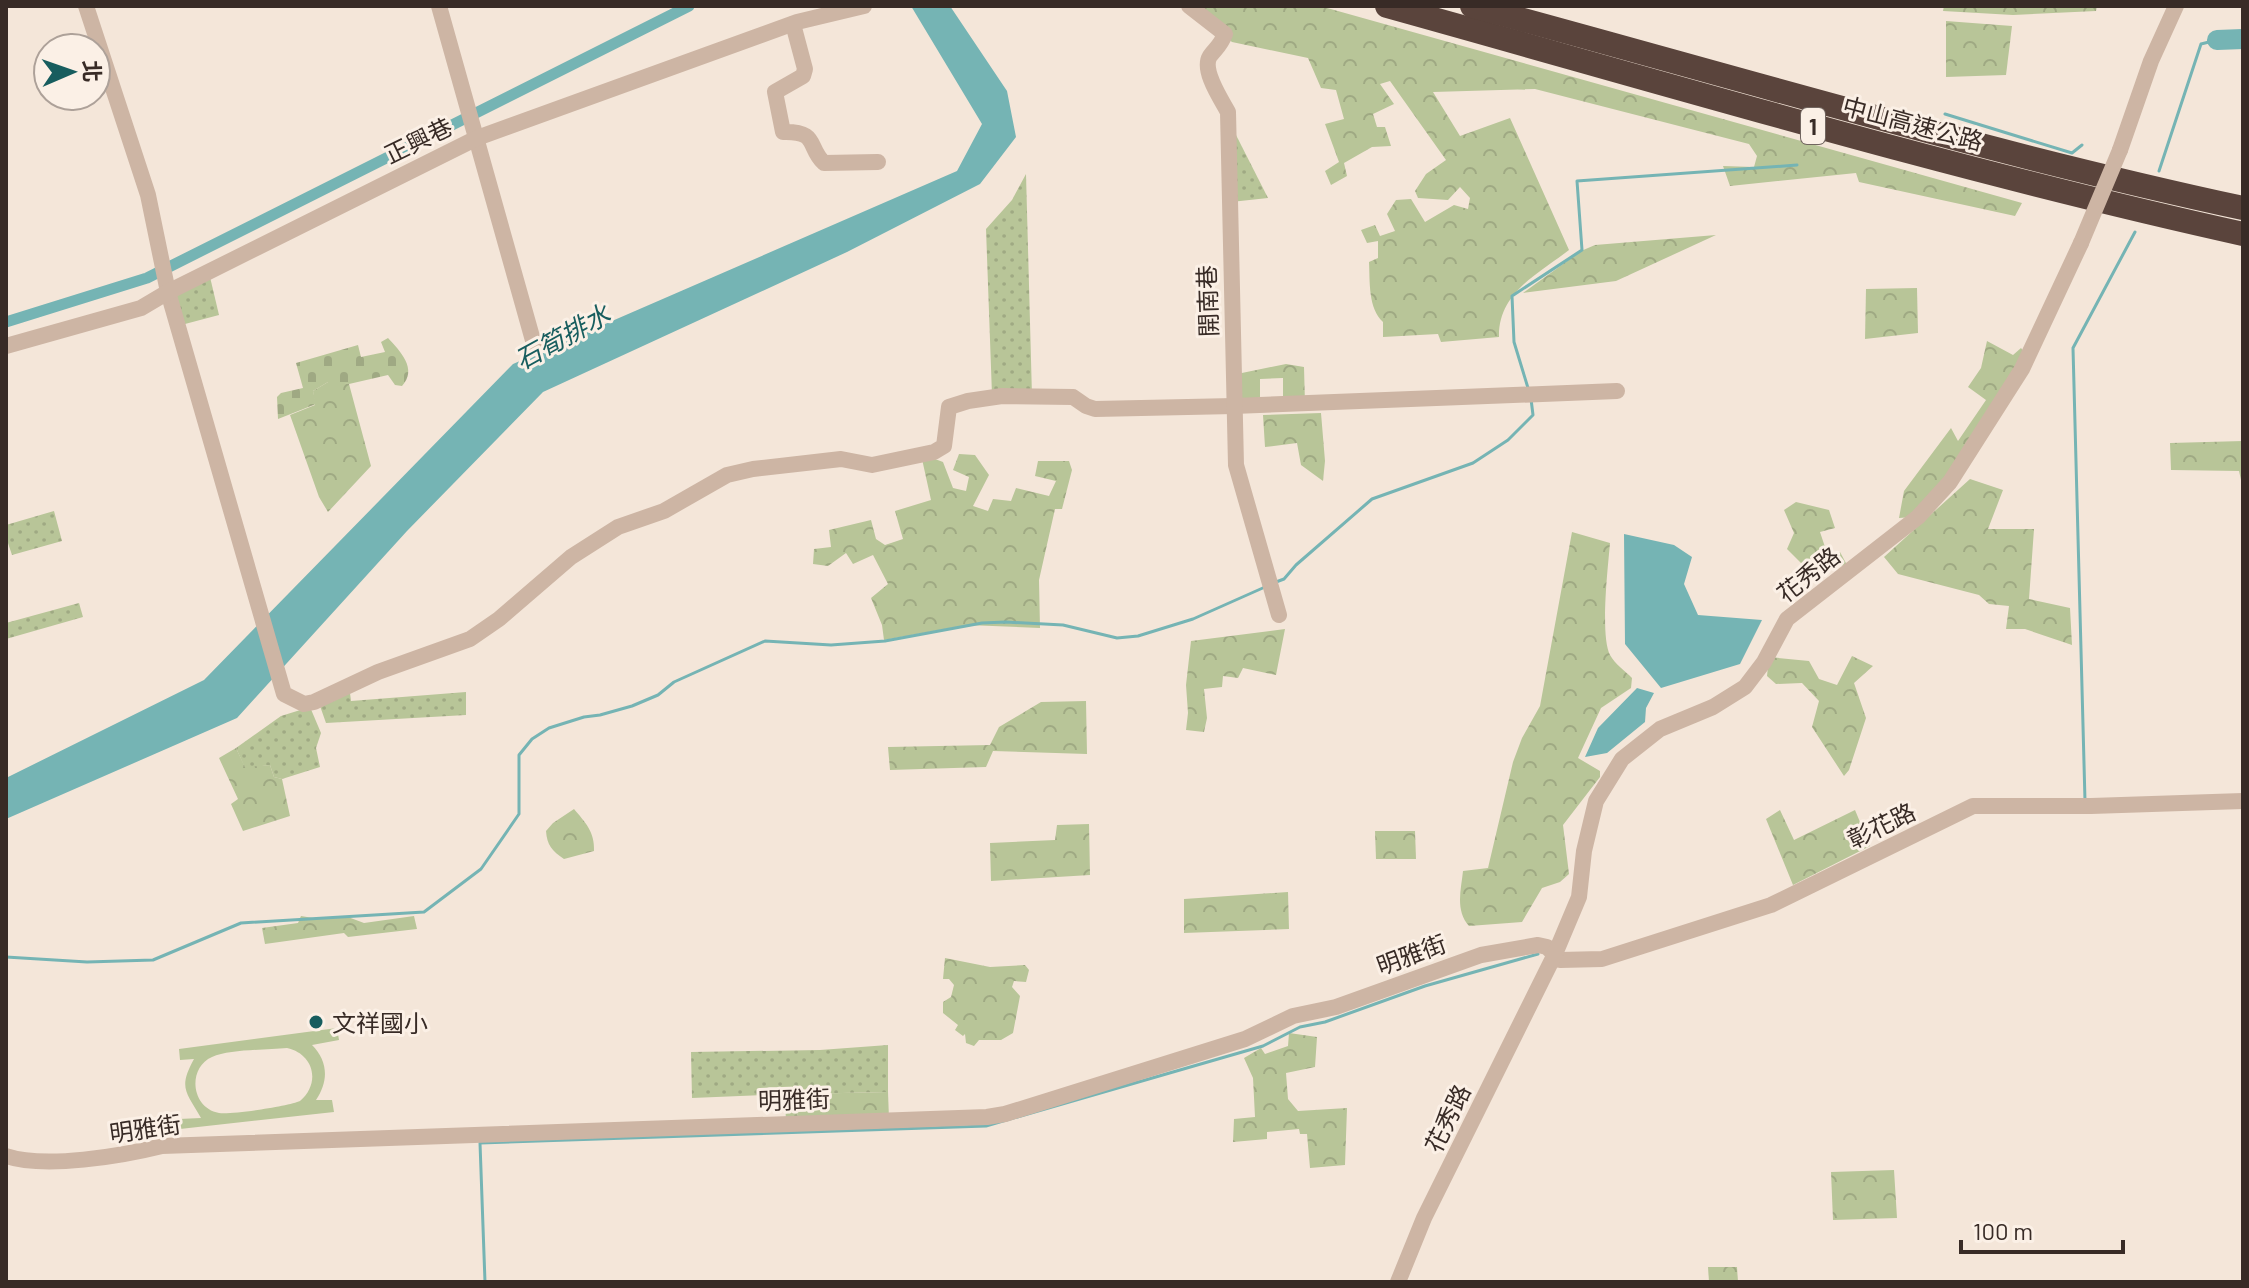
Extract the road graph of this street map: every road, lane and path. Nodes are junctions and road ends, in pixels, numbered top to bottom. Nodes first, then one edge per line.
1 (86, 6) edge
2 (439, 6) edge
3 (864, 6) edge
4 (1189, 6) edge
5 (1387, 6) edge
6 (1472, 6) edge
7 (2176, 6) edge
8 (793, 24) junction
9 (477, 138) junction
10 (878, 162) dead end
11 (2243, 208) edge
12 (2243, 234) edge
13 (168, 292) junction
14 (534, 344) dead end
15 (6, 346) edge
16 (1617, 391) dead end
17 (1234, 406) junction
18 (1279, 615) dead end
19 (2243, 801) edge
20 (1555, 954) junction
21 (6, 1156) edge
22 (1398, 1282) edge

1 - 13 street
2 - 9 street
3 - 8 street, 正興巷
4 - 17 street, 開南巷
5 - 12 highway, 中山高速公路 / 1
6 - 11 highway, 中山高速公路 / 1
7 - 20 street, 花秀路, bridge
8 - 9 street, 正興巷
8 - 10 street
9 - 13 street, 正興巷
9 - 14 street
13 - 15 street, 正興巷
13 - 17 street
16 - 17 street
17 - 18 street, 開南巷
19 - 20 street, 彰花路
20 - 21 street, 明雅街
20 - 22 street, 花秀路

